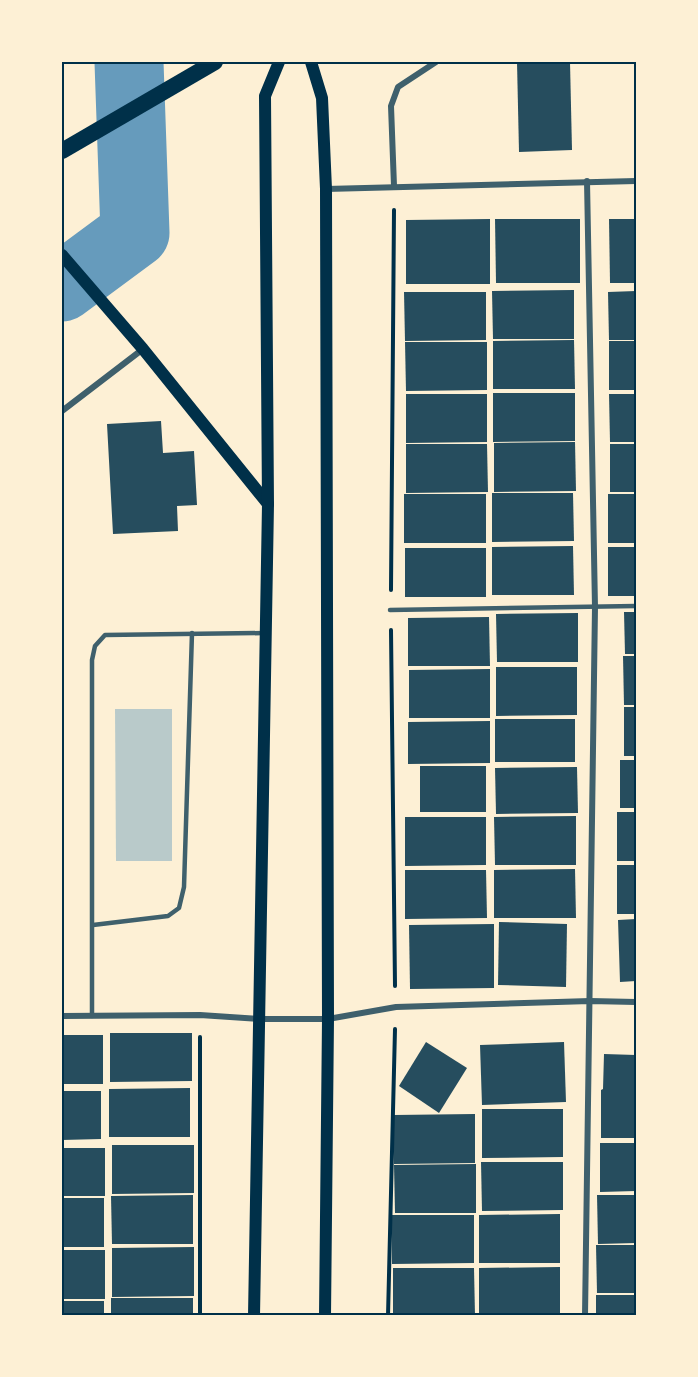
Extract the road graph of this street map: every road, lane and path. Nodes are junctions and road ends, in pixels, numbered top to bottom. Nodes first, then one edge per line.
1 (279, 62) edge
2 (311, 62) edge
3 (436, 62) edge
4 (210, 65) edge
5 (62, 151) edge
6 (587, 181) junction
7 (636, 181) edge
8 (394, 186) junction
9 (326, 189) junction
10 (62, 255) edge
11 (142, 349) junction
12 (62, 411) edge
13 (268, 504) junction
14 (636, 606) edge
15 (595, 607) junction
16 (390, 610) dead end
17 (192, 633) junction
18 (265, 633) junction
19 (93, 925) junction
20 (590, 1002) junction
21 (636, 1002) edge
22 (396, 1007) junction
23 (200, 1015) junction
24 (62, 1016) edge
25 (92, 1016) junction
26 (260, 1019) junction
27 (328, 1019) junction
28 (200, 1316) edge
29 (254, 1316) edge
30 (325, 1316) edge
31 (388, 1316) edge
32 (585, 1316) edge

1 - 13 main road
2 - 9 main road
3 - 8 street
4 - 5 highway
6 - 7 street
6 - 8 street
6 - 15 street
8 - 9 street
9 - 27 main road
10 - 11 main road
11 - 12 street
11 - 13 main road
13 - 18 main road
14 - 15 lane
15 - 16 lane
15 - 20 street
17 - 18 lane
17 - 19 lane
17 - 19 lane
18 - 26 main road
19 - 25 lane
20 - 21 street
20 - 22 street
20 - 32 street
22 - 27 street
22 - 31 path
23 - 25 street
23 - 26 street
23 - 28 path
24 - 25 street
26 - 27 street
26 - 29 main road
27 - 30 main road

